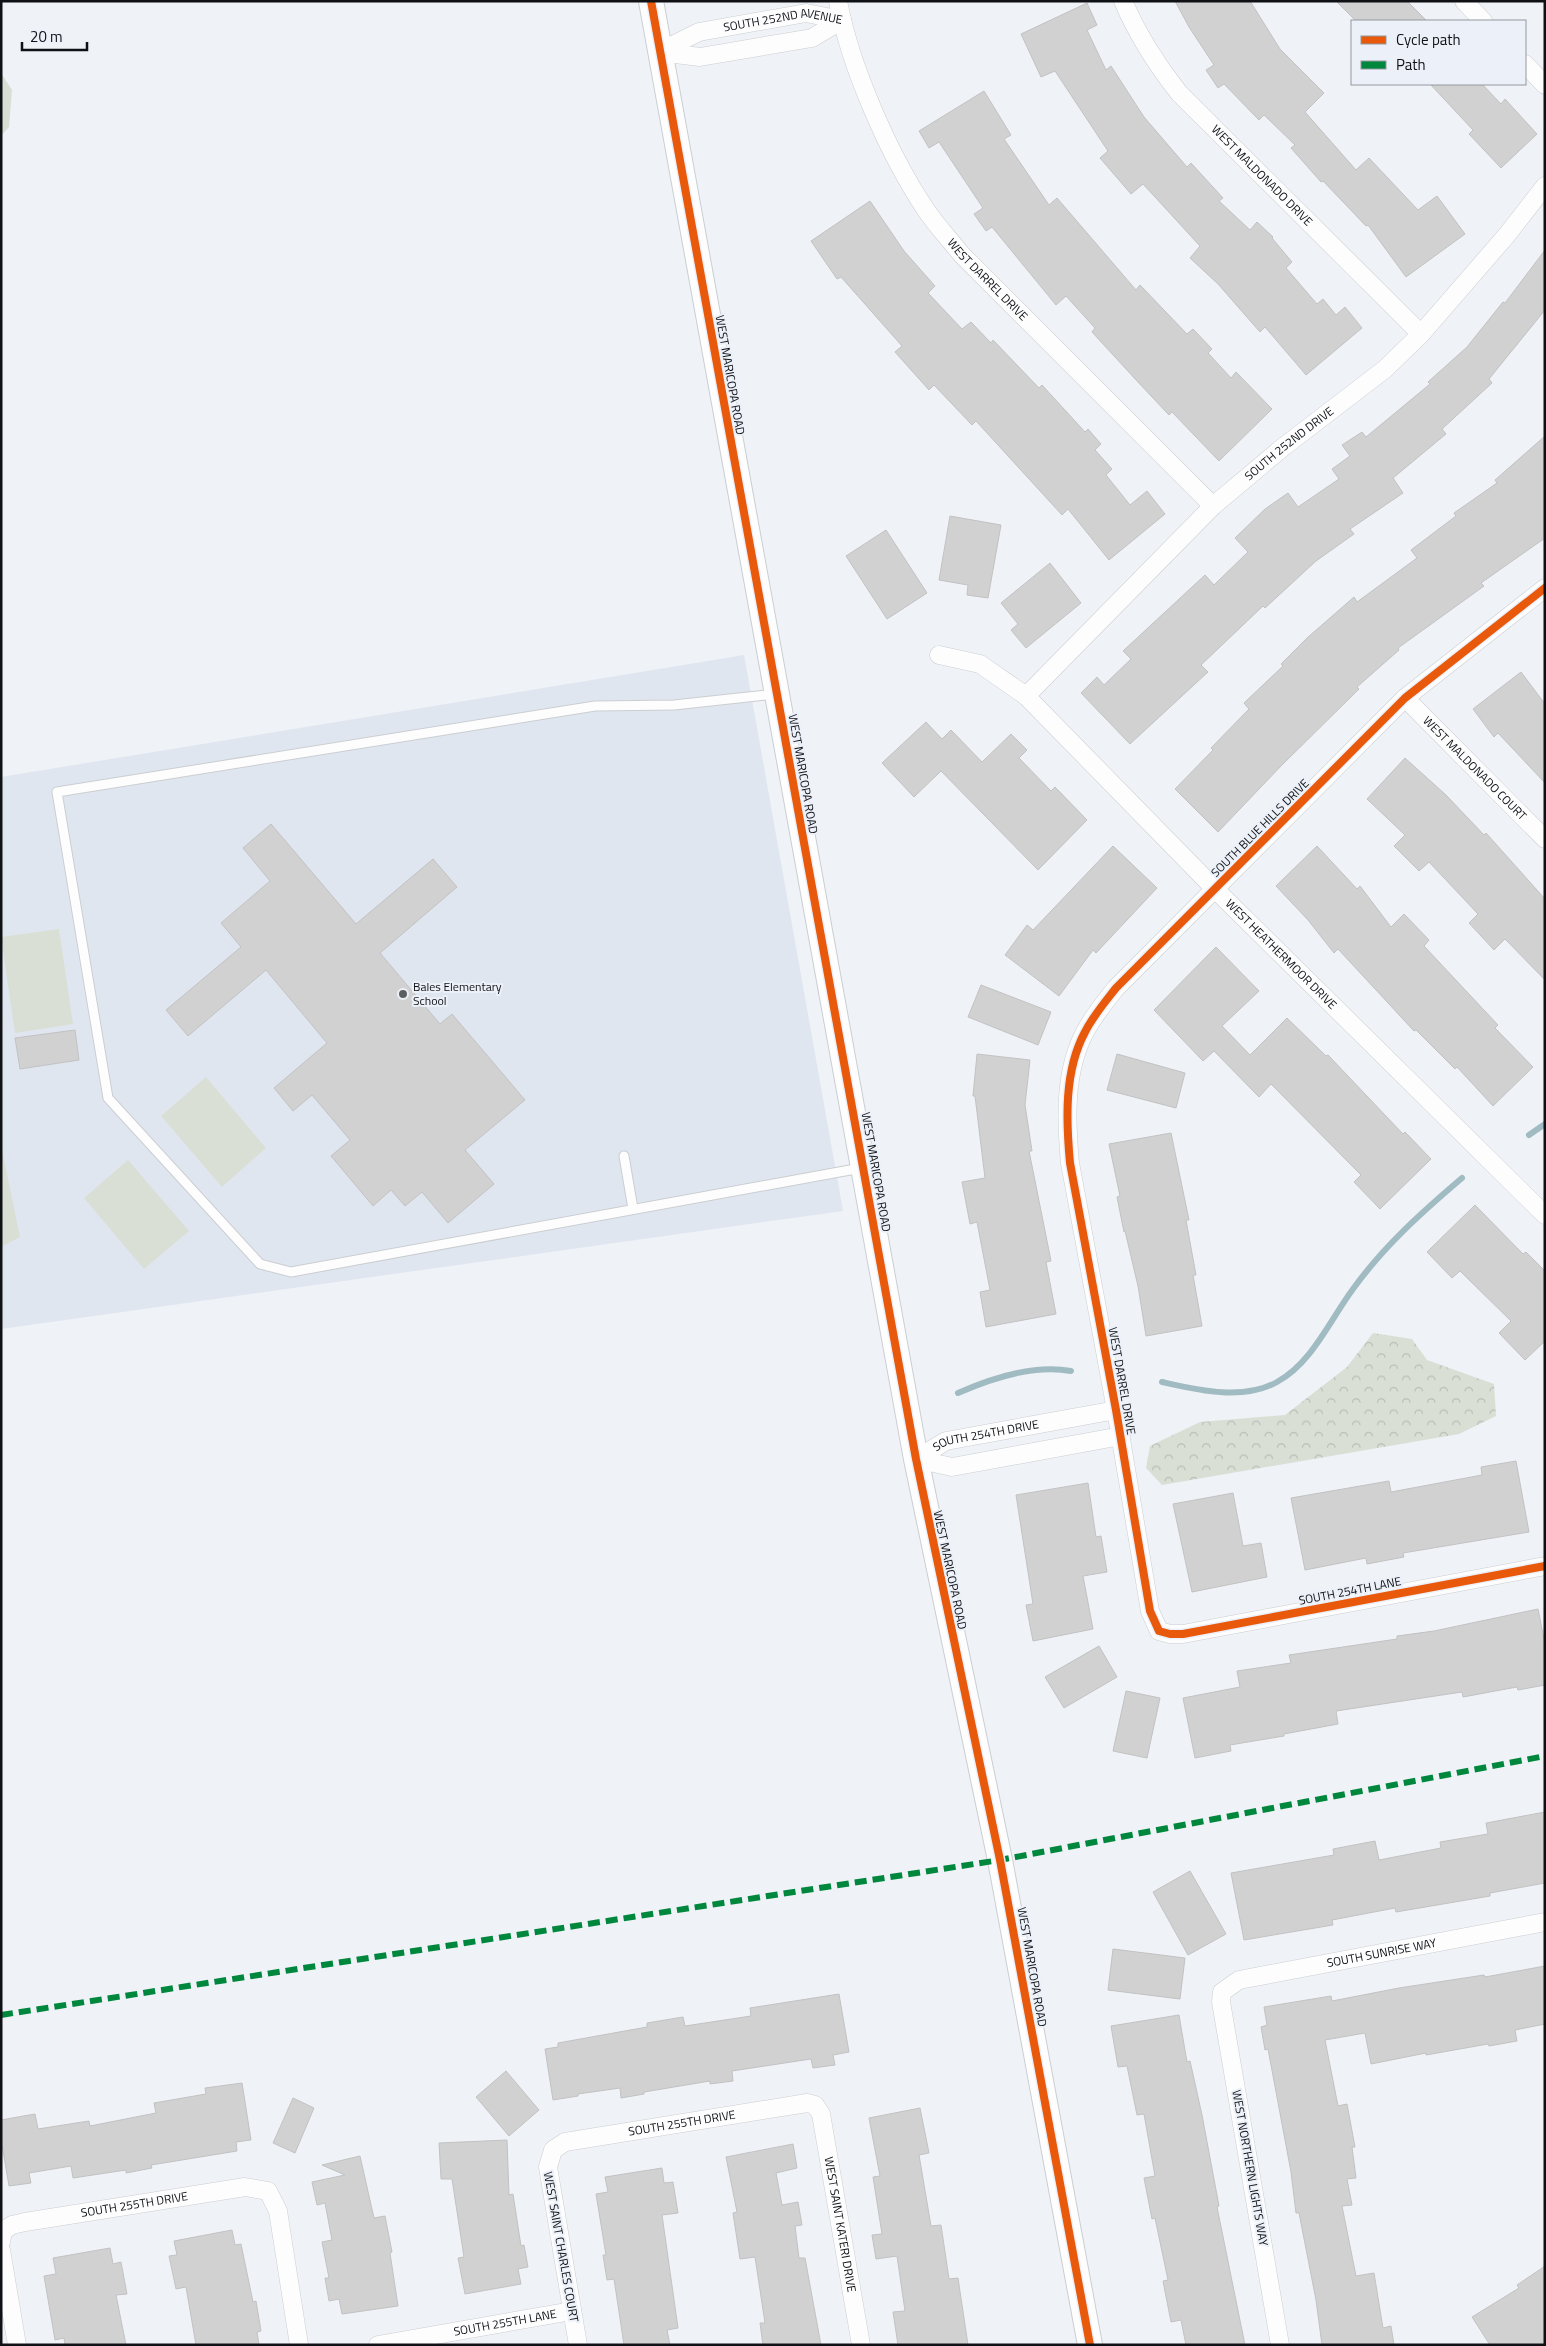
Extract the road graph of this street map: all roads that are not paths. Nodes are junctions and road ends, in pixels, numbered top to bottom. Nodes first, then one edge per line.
1 (651, 1) edge
2 (838, 1) edge
3 (1123, 1) edge
4 (1464, 1) edge
5 (842, 20) junction
6 (1482, 20) edge
7 (659, 52) junction
8 (1526, 65) edge
9 (1545, 85) edge
10 (1545, 186) edge
11 (1420, 334) junction
12 (1213, 506) junction
13 (1545, 588) edge
14 (939, 655) dead end
15 (778, 693) junction
16 (1026, 696) junction
17 (1405, 698) junction
18 (1545, 839) edge
19 (1216, 889) junction
20 (1067, 1133) joint
21 (624, 1156) dead end
22 (864, 1167) junction
23 (633, 1209) junction
24 (1545, 1216) edge
25 (1116, 1410) junction
26 (1121, 1436) junction
27 (916, 1459) junction
28 (1545, 1566) edge
29 (1159, 1631) joint
30 (1545, 1922) edge
31 (1222, 1992) joint
32 (815, 2105) joint
33 (553, 2150) joint
34 (2, 2237) edge
35 (1, 2250) edge
36 (572, 2311) junction
37 (17, 2345) edge
38 (299, 2345) edge
39 (378, 2345) edge
40 (578, 2345) edge
41 (861, 2345) edge
42 (1090, 2345) edge
43 (1280, 2345) edge

1 - 7 street, WEST MARICOPA ROAD
2 - 5 street, WEST DARREL DRIVE
3 - 11 street, WEST MALDONADO DRIVE
4 - 6 street
5 - 7 street, SOUTH 252ND AVENUE
5 - 7 street, SOUTH 252ND AVENUE
5 - 12 street, WEST DARREL DRIVE
7 - 15 street, WEST MARICOPA ROAD
8 - 9 street
10 - 11 street, SOUTH 252ND DRIVE
11 - 12 street, SOUTH 252ND DRIVE
12 - 16 street, SOUTH 252ND DRIVE
13 - 17 street, SOUTH BLUE HILLS DRIVE
14 - 16 street, WEST HEATHERMOOR DRIVE
15 - 22 street, WEST MARICOPA ROAD
15 - 23 lane
16 - 19 street, WEST HEATHERMOOR DRIVE
17 - 18 street, WEST MALDONADO COURT
17 - 19 street, SOUTH BLUE HILLS DRIVE
19 - 20 street, SOUTH BLUE HILLS DRIVE
19 - 24 street, WEST HEATHERMOOR DRIVE
20 - 25 street, WEST DARREL DRIVE
21 - 23 lane
22 - 23 lane
22 - 27 street, WEST MARICOPA ROAD
25 - 26 street, WEST DARREL DRIVE
25 - 27 street, SOUTH 254TH DRIVE
26 - 27 street, SOUTH 254TH DRIVE
26 - 29 street, WEST DARREL DRIVE
27 - 42 street, WEST MARICOPA ROAD
28 - 29 street, SOUTH 254TH LANE
30 - 31 street, SOUTH SUNRISE WAY
31 - 43 street, WEST NORTHERN LIGHTS WAY
32 - 33 street, SOUTH 255TH DRIVE
32 - 41 street, WEST SAINT KATERI DRIVE
33 - 36 street, WEST SAINT CHARLES COURT
34 - 38 street, SOUTH 255TH DRIVE
35 - 37 street
36 - 39 street, SOUTH 255TH LANE
36 - 40 street, WEST SAINT CHARLES COURT

